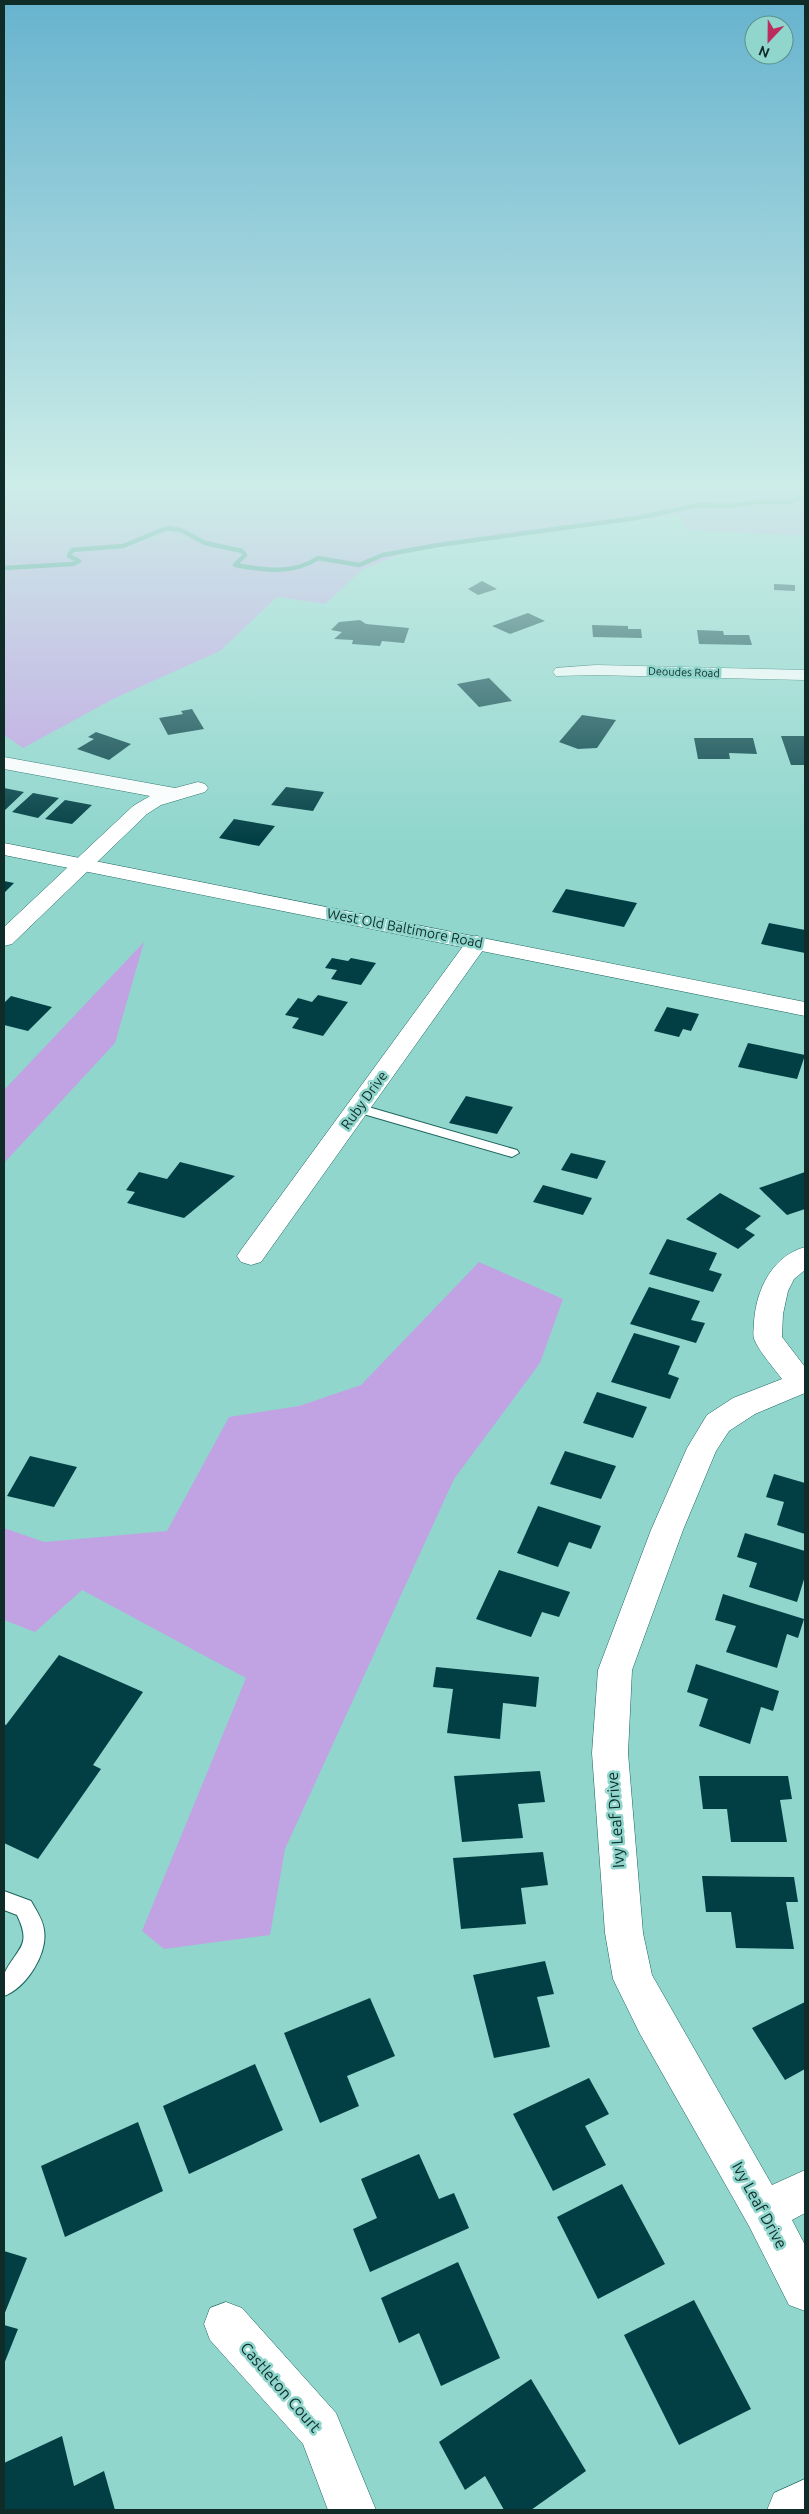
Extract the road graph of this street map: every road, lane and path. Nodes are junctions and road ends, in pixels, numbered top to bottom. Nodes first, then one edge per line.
1 (562, 672) dead end
2 (805, 675) edge
3 (4, 763) edge
4 (198, 788) dead end
5 (173, 794) junction
6 (4, 849) edge
7 (84, 865) junction
8 (4, 939) edge
9 (477, 943) junction
10 (805, 1009) edge
11 (358, 1108) junction
12 (512, 1153) dead end
13 (251, 1256) dead end
14 (805, 1256) edge
15 (803, 1381) edge
16 (4, 1900) edge
17 (4, 1986) edge
18 (805, 2191) edge
19 (764, 2211) junction
20 (805, 2289) edge
21 (226, 2324) dead end
22 (805, 2503) edge
23 (352, 2510) edge
24 (791, 2510) edge

1 - 2 street, Deoudes Road
3 - 5 street
4 - 5 street
5 - 7 street
6 - 7 street, West Old Baltimore Road
7 - 8 street
7 - 9 street, West Old Baltimore Road
9 - 10 street, West Old Baltimore Road
9 - 11 street, Ruby Drive
11 - 12 lane
11 - 13 street, Ruby Drive
14 - 15 street
15 - 19 street, Ivy Leaf Drive
16 - 17 lane
18 - 19 street
19 - 20 street, Ivy Leaf Drive
21 - 23 street, Castleton Court
22 - 24 street

